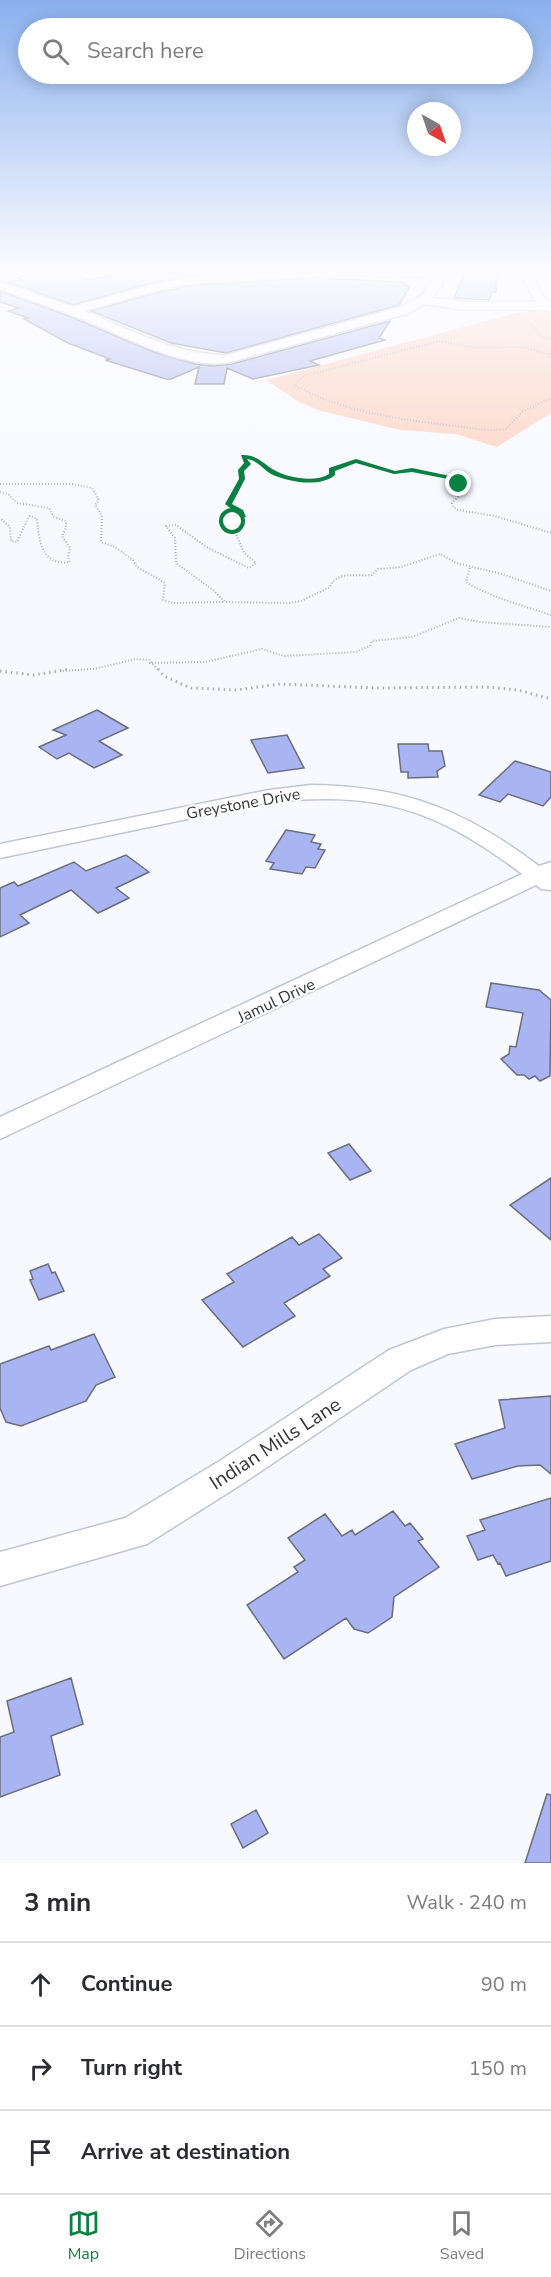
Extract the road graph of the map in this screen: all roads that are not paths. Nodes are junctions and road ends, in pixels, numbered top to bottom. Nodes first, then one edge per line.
1 (193, 357) edge
2 (233, 357) edge
3 (0, 851) edge
4 (547, 877) edge
5 (0, 1129) edge
6 (551, 1329) edge
7 (0, 1569) edge

1 - 2 street
3 - 4 street, Greystone Drive
4 - 5 street, Jamul Drive
6 - 7 street, Indian Mills Lane

